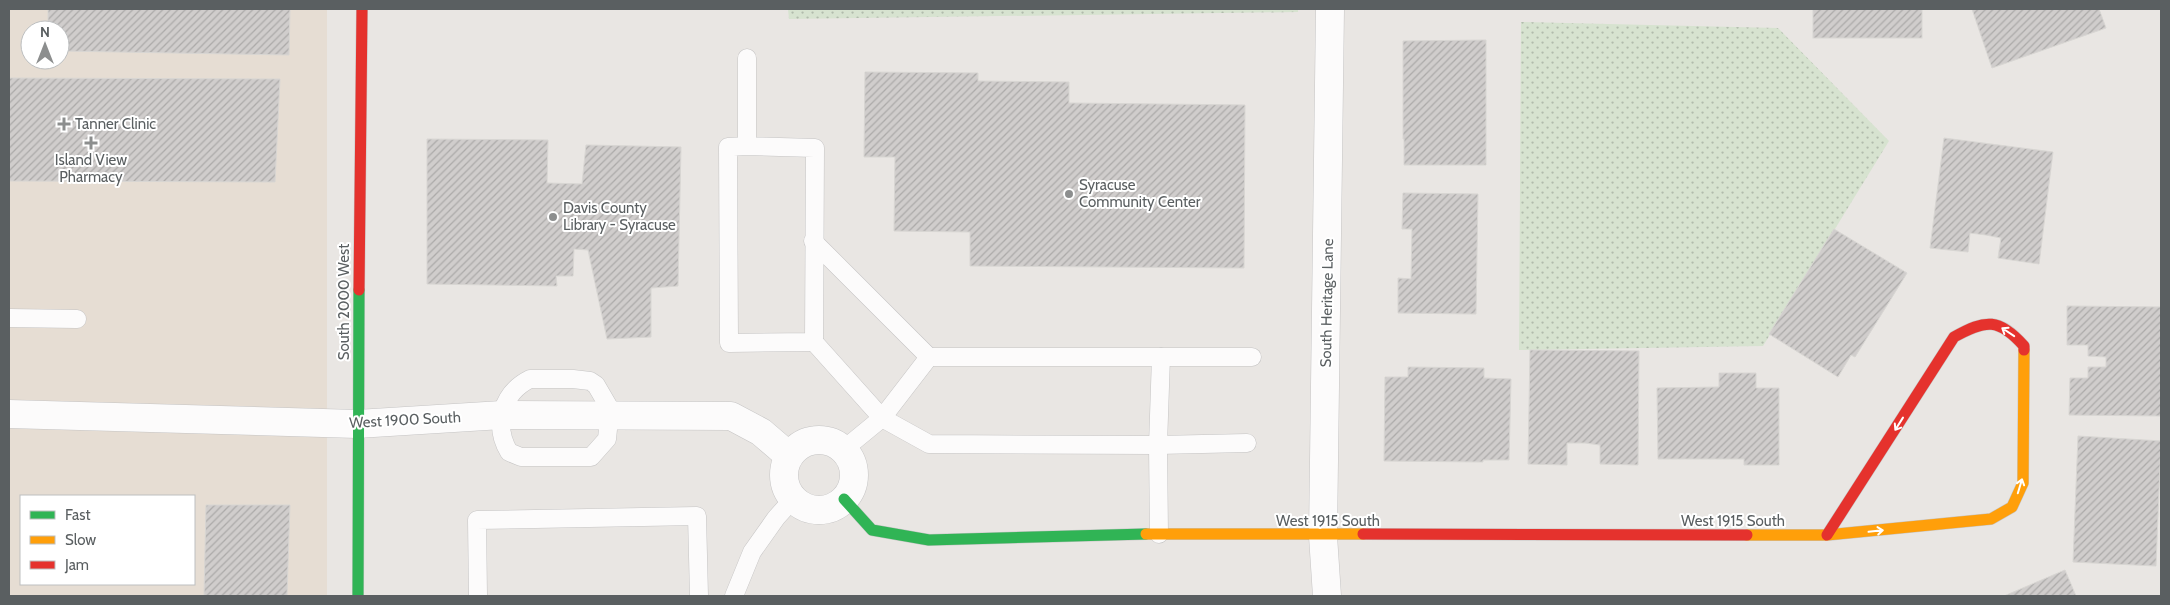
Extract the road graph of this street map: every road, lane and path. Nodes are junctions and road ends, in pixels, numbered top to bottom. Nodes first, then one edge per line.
1 (362, 9) edge
2 (1330, 9) edge
3 (747, 58) dead end
4 (747, 146) junction
5 (813, 242) junction
6 (9, 318) edge
7 (77, 319) dead end
8 (814, 342) junction
9 (1161, 357) junction
10 (1252, 357) dead end
11 (929, 358) junction
12 (9, 414) edge
13 (502, 415) junction
14 (610, 415) junction
15 (882, 418) junction
16 (357, 424) junction
17 (1247, 443) dead end
18 (1158, 445) junction
19 (843, 450) junction
20 (789, 456) junction
21 (793, 499) junction
22 (844, 499) junction
23 (1160, 534) junction
24 (1827, 535) junction
25 (1323, 536) junction
26 (358, 596) edge
27 (478, 596) edge
28 (699, 596) edge
29 (734, 596) edge
30 (1327, 596) edge

1 - 16 street, South 2000 West
2 - 25 street, South Heritage Lane
3 - 4 lane
4 - 5 lane
4 - 8 lane
5 - 8 lane
5 - 11 lane
6 - 7 lane
8 - 15 lane
9 - 10 lane
9 - 11 lane
9 - 18 lane
11 - 15 lane
12 - 16 street, West 1900 South
13 - 14 street, West 1900 South
13 - 14 lane
13 - 14 lane
13 - 16 street, West 1900 South
14 - 20 street, West 1900 South
15 - 18 lane
15 - 19 lane
16 - 26 street, South 2000 West
17 - 18 lane
18 - 23 lane
19 - 20 street
19 - 22 street
20 - 21 street
21 - 22 street
21 - 29 lane
22 - 23 street, West 1915 South
23 - 25 street, West 1915 South
24 -> 24 street, West 1915 South
24 - 25 street, West 1915 South
25 - 30 street, South Heritage Lane
27 - 28 lane

